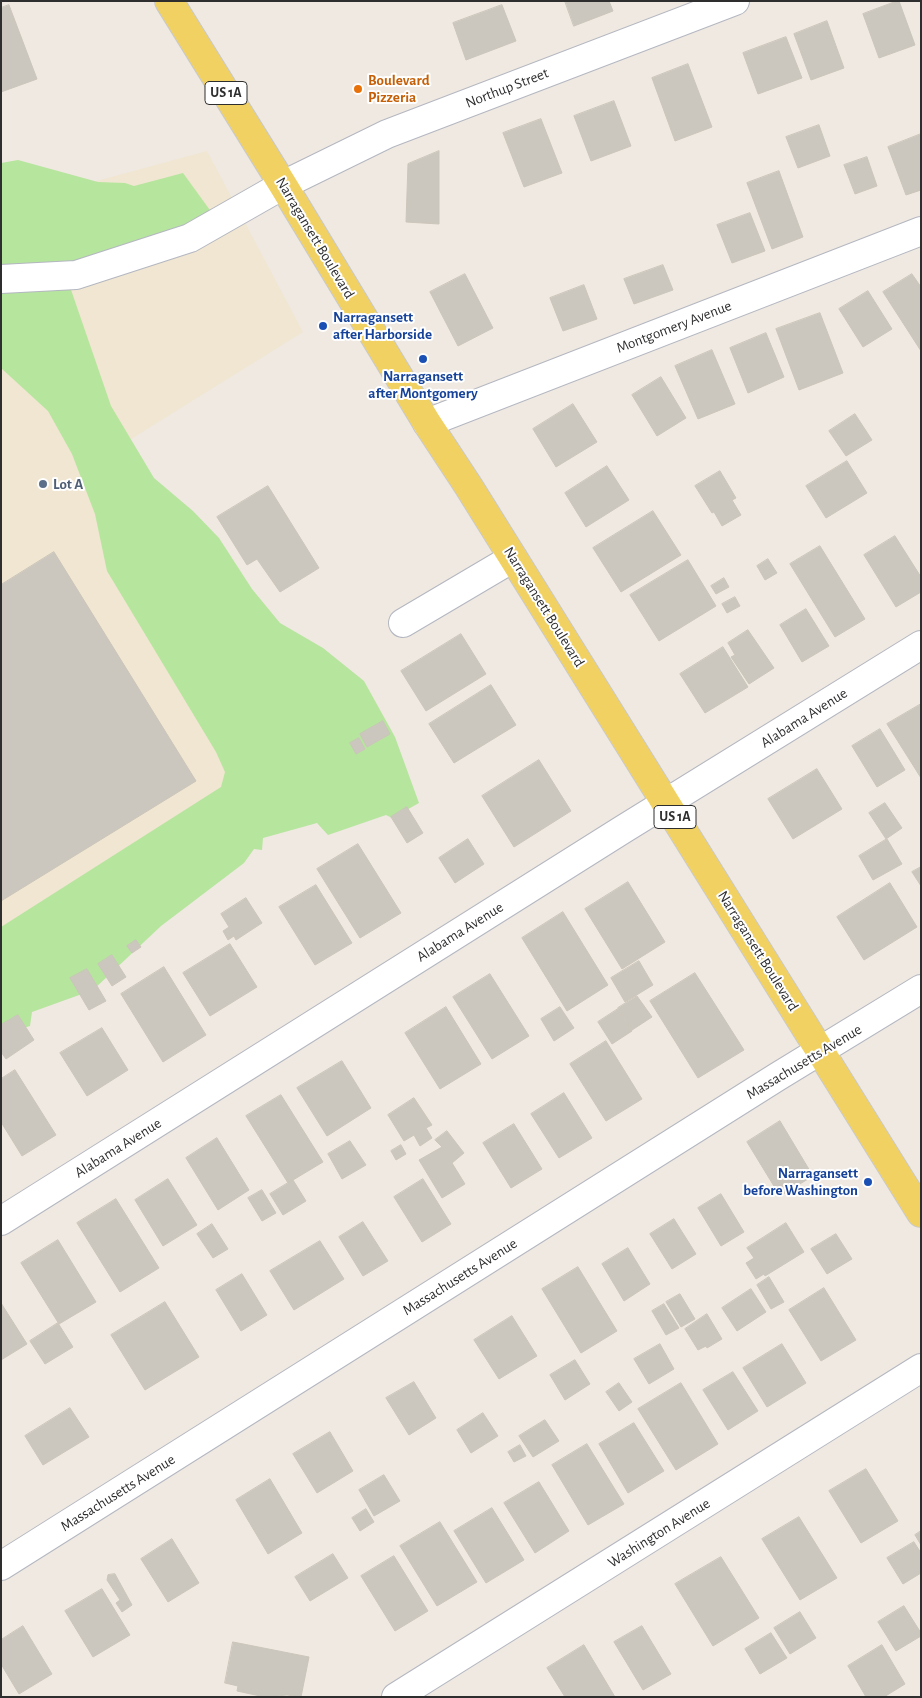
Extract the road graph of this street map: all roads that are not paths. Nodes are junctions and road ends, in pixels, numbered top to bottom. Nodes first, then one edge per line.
1 (169, 1) edge
2 (736, 1) edge
3 (284, 186) junction
4 (921, 231) edge
5 (1, 280) edge
6 (427, 423) junction
7 (513, 558) junction
8 (403, 623) dead end
9 (921, 645) edge
10 (666, 804) junction
11 (921, 989) edge
12 (820, 1052) junction
13 (921, 1213) edge
14 (1, 1221) edge
15 (921, 1368) edge
16 (1, 1566) edge
17 (396, 1697) edge

1 - 3 main road, Narragansett Boulevard / US 1A
2 - 3 street, Northup Street
3 - 5 street, Northup Street
3 - 6 main road, Narragansett Boulevard / US 1A
4 - 6 street, Montgomery Avenue
6 - 7 main road, Narragansett Boulevard / US 1A
7 - 8 street
7 - 10 main road, Narragansett Boulevard / US 1A
9 - 10 street, Alabama Avenue
10 - 12 main road, Narragansett Boulevard / US 1A
10 - 14 street, Alabama Avenue
11 - 12 street, Massachusetts Avenue
12 - 13 main road, Narragansett Boulevard / US 1A
12 - 16 street, Massachusetts Avenue
15 - 17 street, Washington Avenue

